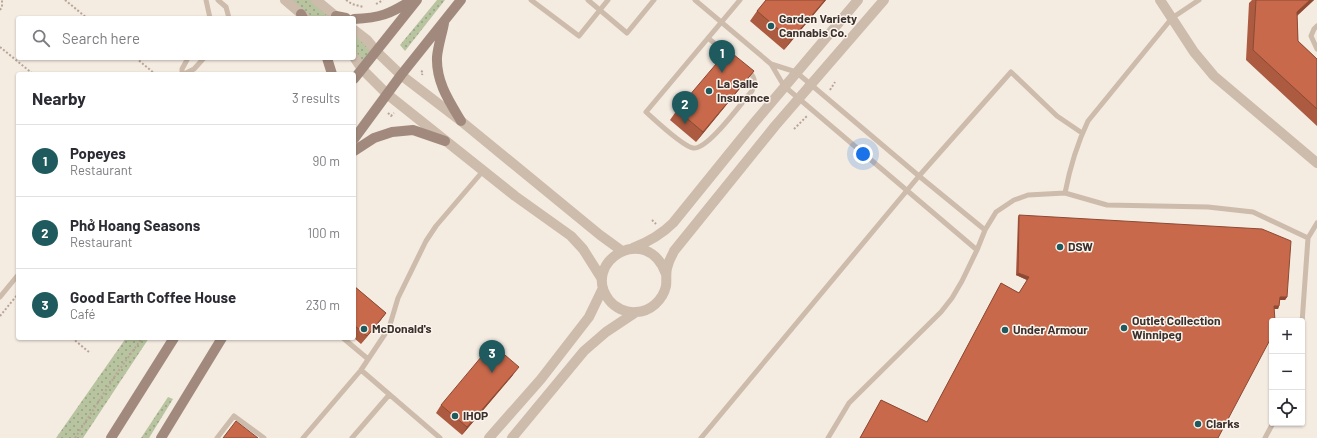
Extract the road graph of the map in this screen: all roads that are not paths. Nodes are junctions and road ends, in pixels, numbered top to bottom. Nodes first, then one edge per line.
1 (206, 0) edge
2 (218, 0) edge
3 (285, 0) edge
4 (316, 0) edge
5 (412, 0) edge
6 (418, 0) edge
7 (461, 0) edge
8 (531, 0) edge
9 (588, 0) edge
10 (608, 0) edge
11 (654, 0) edge
12 (695, 0) edge
13 (740, 0) edge
14 (858, 0) edge
15 (884, 0) edge
16 (1160, 0) edge
17 (1199, 0) edge
18 (600, 10) junction
19 (210, 16) edge
20 (228, 16) edge
21 (302, 16) edge
22 (336, 16) edge
23 (1172, 18) junction
24 (356, 19) edge
25 (444, 20) junction
26 (722, 22) junction
27 (1317, 26) edge
28 (356, 32) edge
29 (708, 38) junction
30 (1317, 49) edge
31 (376, 51) junction
32 (732, 57) edge
33 (187, 60) edge
34 (202, 60) edge
35 (328, 60) edge
36 (356, 60) edge
37 (771, 64) junction
38 (744, 67) edge
39 (362, 69) junction
40 (183, 72) edge
41 (187, 72) edge
42 (331, 72) edge
43 (796, 72) junction
44 (401, 75) junction
45 (356, 76) edge
46 (812, 84) junction
47 (784, 86) junction
48 (387, 94) junction
49 (799, 98) junction
50 (461, 121) junction
51 (1082, 133) junction
52 (356, 136) edge
53 (445, 141) junction
54 (356, 151) edge
55 (1317, 163) edge
56 (483, 171) junction
57 (919, 176) junction
58 (906, 191) junction
59 (1066, 193) junction
60 (1317, 223) edge
61 (985, 230) junction
62 (1308, 238) junction
63 (627, 250) junction
64 (977, 250) junction
65 (666, 274) junction
66 (16, 277) edge
67 (603, 284) junction
68 (0, 297) edge
69 (636, 312) junction
70 (1302, 318) edge
71 (173, 340) edge
72 (221, 340) edge
73 (345, 340) edge
74 (368, 359) junction
75 (361, 370) junction
76 (389, 395) junction
77 (1271, 426) edge
78 (111, 438) edge
79 (161, 438) edge
80 (216, 438) edge
81 (264, 438) edge
82 (303, 438) edge
83 (352, 438) edge
84 (440, 438) edge
85 (490, 438) edge
86 (512, 438) edge
87 (700, 438) edge
88 (828, 438) edge
89 (1265, 438) edge

1 - 19 lane
2 - 20 lane
3 - 21 street
4 - 22 street
5 - 24 main road
6 - 31 main road
7 - 25 main road
8 - 18 lane
9 - 18 lane
10 - 18 lane
11 - 18 lane
12 - 26 lane
13 - 26 lane
14 - 43 street
15 - 46 street
16 - 23 street
17 - 23 lane
23 - 51 lane
23 - 55 street
25 - 44 main road
25 - 50 main road
26 - 29 lane
26 - 37 lane
27 - 30 lane
28 - 31 street
29 - 32 lane
29 - 38 lane
31 - 39 main road
31 - 44 street
33 - 40 lane
34 - 41 lane
35 - 42 main road
36 - 39 street
37 - 43 lane
37 - 47 lane
39 - 45 main road
39 - 48 street
43 - 46 lane
43 - 47 street
44 - 48 main road
44 - 50 street
46 - 49 street
46 - 57 lane
47 - 49 lane
47 - 63 street
48 - 52 main road
48 - 53 street
49 - 58 lane
49 - 65 street
50 - 63 street
51 - 57 lane
51 - 59 lane
53 - 54 main road
53 - 56 street
56 - 67 street
56 - 74 lane
57 - 58 lane
57 - 61 lane
58 - 64 lane
58 - 87 lane
59 - 61 lane
59 - 62 lane
60 - 62 lane
61 - 64 lane
62 - 70 lane
63 - 65 street
63 - 67 street
64 - 88 lane
65 - 69 street
66 - 68 lane
67 - 69 street
67 - 85 street
69 - 86 street
71 - 78 main road
72 - 79 main road
73 - 74 lane
74 - 75 lane
75 - 76 lane
75 - 82 lane
76 - 83 lane
76 - 84 lane
77 - 89 lane
80 - 81 lane

